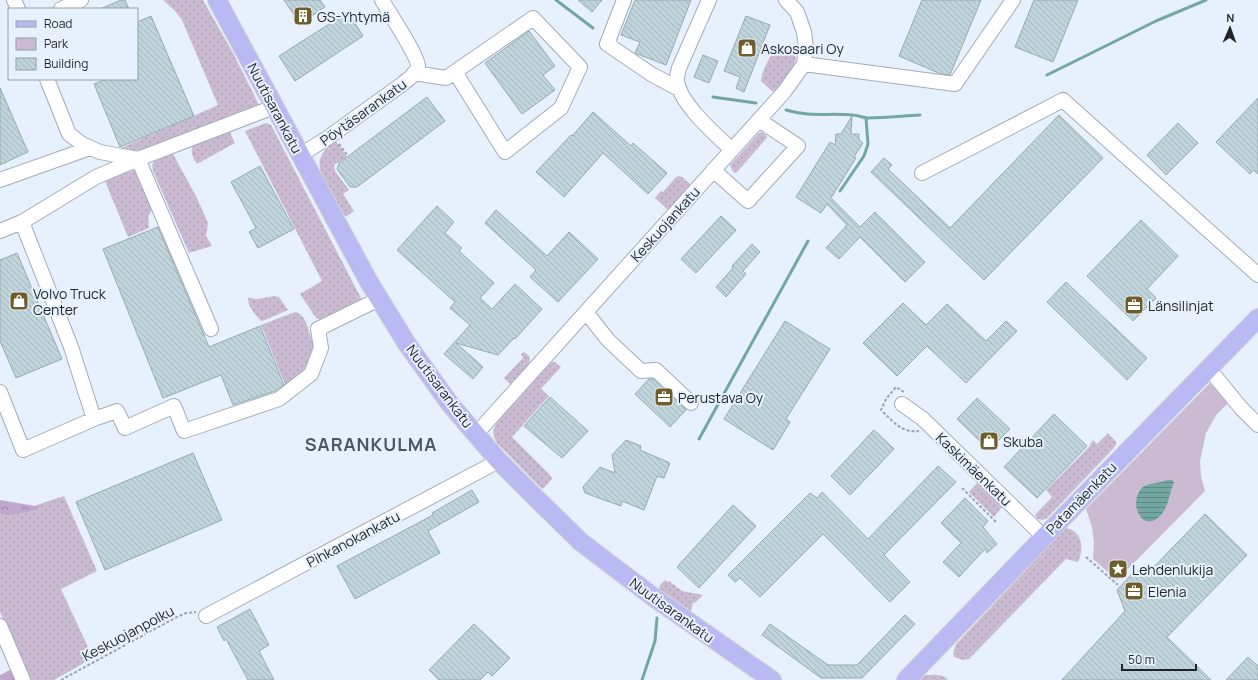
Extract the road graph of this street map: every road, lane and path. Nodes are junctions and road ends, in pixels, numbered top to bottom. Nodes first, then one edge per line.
1 (81, 0) edge
2 (217, 0) edge
3 (382, 0) edge
4 (624, 0) edge
5 (709, 0) edge
6 (786, 0) edge
7 (1012, 0) edge
8 (800, 6) edge
9 (63, 8) edge
10 (804, 64) junction
11 (454, 72) junction
12 (414, 73) junction
13 (47, 80) edge
14 (679, 89) junction
15 (274, 106) junction
16 (759, 120) junction
17 (336, 139) dead end
18 (90, 148) junction
19 (732, 150) junction
20 (300, 155) junction
21 (348, 156) dead end
22 (138, 159) junction
23 (714, 170) junction
24 (922, 173) dead end
25 (0, 180) edge
26 (22, 222) junction
27 (0, 231) edge
28 (1258, 275) edge
29 (379, 299) junction
30 (586, 312) junction
31 (1258, 318) edge
32 (211, 329) dead end
33 (1208, 370) junction
34 (0, 392) edge
35 (691, 403) dead end
36 (902, 404) dead end
37 (94, 419) junction
38 (1258, 425) edge
39 (476, 434) junction
40 (498, 460) junction
41 (962, 488) dead end
42 (996, 522) dead end
43 (1044, 537) junction
44 (1086, 557) dead end
45 (1118, 585) dead end
46 (206, 616) joint
47 (0, 626) edge
48 (23, 680) edge
49 (61, 680) edge
50 (772, 680) edge
51 (906, 680) edge

1 - 9 street
2 - 15 main road, Nuutisarankatu
3 - 12 street, Pöytäsarankatu
4 - 14 street
5 - 14 street
6 - 8 street
7 - 10 street
8 - 10 street
10 - 16 street, Keskuojankatu
11 - 11 street
11 - 12 street
12 - 20 street, Pöytäsarankatu
13 - 18 street
14 - 19 street
15 - 20 main road, Nuutisarankatu
15 - 22 street
16 - 19 street, Keskuojankatu
16 - 23 street
17 - 21 path
18 - 22 street
18 - 25 street
19 - 23 street, Keskuojankatu
20 - 29 main road, Nuutisarankatu
22 - 26 street
22 - 32 street
23 - 30 street, Keskuojankatu
24 - 28 street
26 - 27 street
26 - 37 street
29 - 37 street
29 - 39 main road, Nuutisarankatu
30 - 35 street
30 - 39 street, Keskuojankatu
31 - 33 main road, Patamäenkatu
33 - 38 street
33 - 43 main road, Patamäenkatu
34 - 37 street
36 - 43 street, Kaskimäenkatu
39 - 40 main road, Nuutisarankatu
40 - 46 street, Pihkanokankatu
40 - 50 main road, Nuutisarankatu
41 - 42 path
43 - 51 main road, Patamäenkatu
44 - 45 path
46 - 49 path, Keskuojanpolku
47 - 48 street

